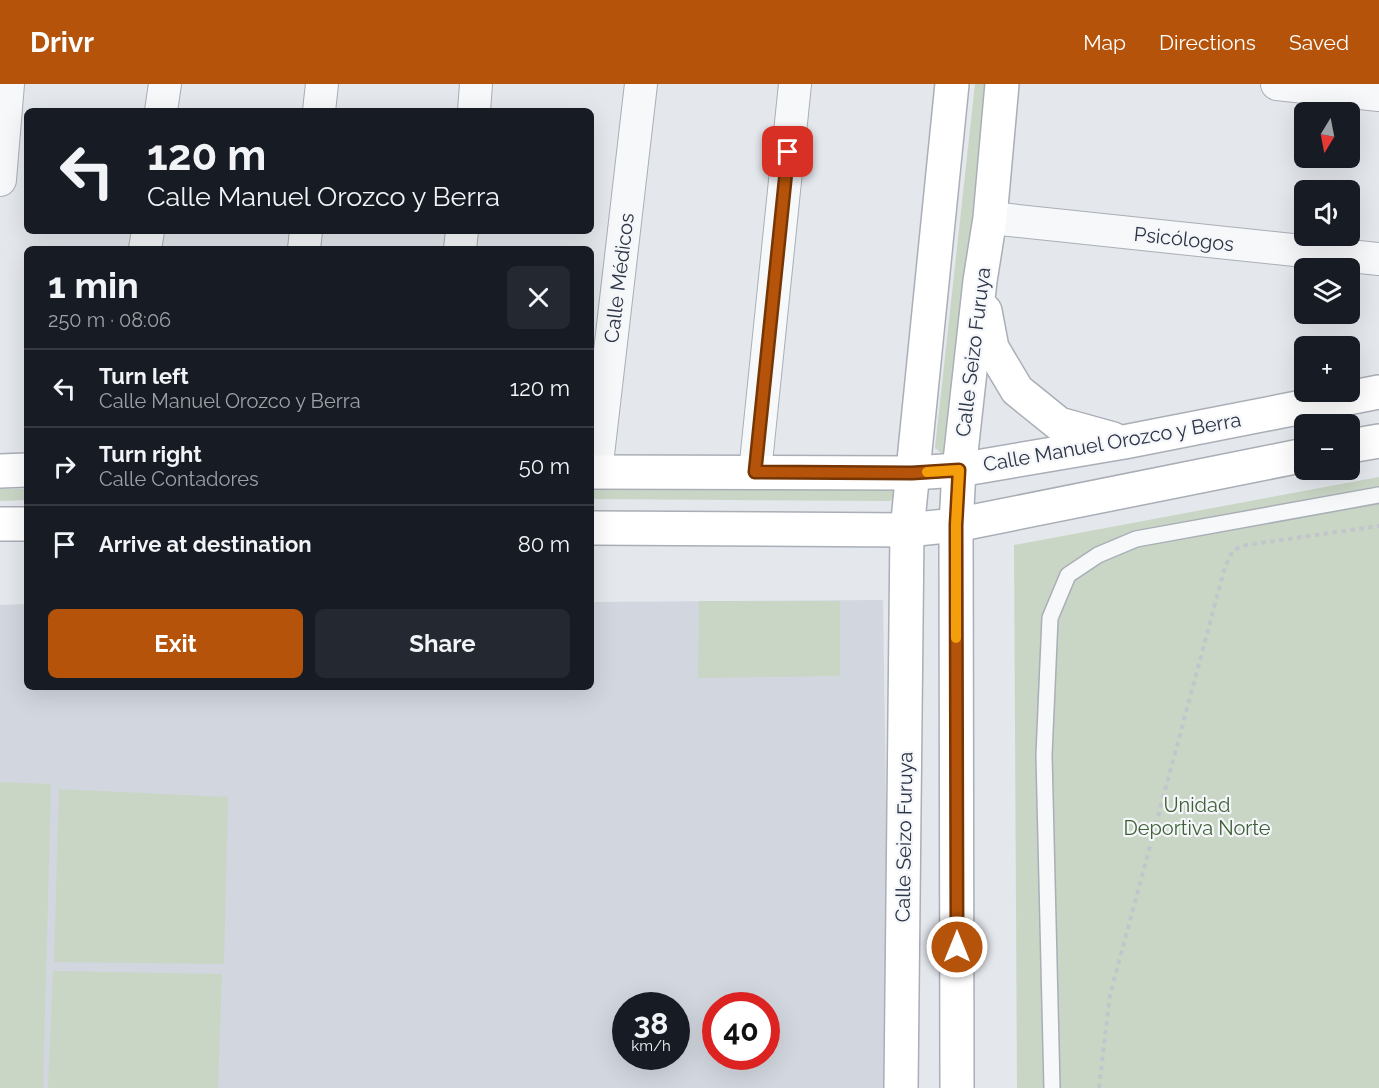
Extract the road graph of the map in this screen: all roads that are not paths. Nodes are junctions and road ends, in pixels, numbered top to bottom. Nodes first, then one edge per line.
1 (9, 84) edge
2 (165, 84) edge
3 (322, 84) edge
4 (476, 84) edge
5 (641, 84) edge
6 (795, 84) edge
7 (952, 84) edge
8 (1002, 84) edge
9 (1278, 84) edge
10 (1379, 95) edge
11 (161, 108) edge
12 (319, 108) edge
13 (474, 108) edge
14 (0, 180) edge
15 (990, 218) junction
16 (1379, 260) edge
17 (980, 281) junction
18 (1379, 392) edge
19 (1379, 441) edge
20 (1124, 442) junction
21 (1360, 444) edge
22 (1294, 457) edge
23 (24, 470) edge
24 (959, 470) junction
25 (0, 471) edge
26 (594, 472) edge
27 (755, 472) junction
28 (912, 473) junction
29 (1379, 495) edge
30 (0, 524) edge
31 (24, 524) edge
32 (956, 525) junction
33 (594, 528) edge
34 (907, 530) junction
35 (902, 1088) edge
36 (957, 1088) edge
37 (1052, 1088) edge

1 - 14 street
2 - 11 street
3 - 12 street
4 - 13 street
5 - 26 street, Calle Médicos
6 - 27 street
7 - 28 street, Calle Seizo Furuya
8 - 15 street, Calle Seizo Furuya
9 - 10 street
15 - 16 street, Psicólogos
15 - 17 street, Calle Seizo Furuya
17 - 20 street
17 - 24 street, Calle Seizo Furuya
18 - 20 street, Calle Manuel Orozco y Berra
19 - 21 street
20 - 24 street, Calle Manuel Orozco y Berra
22 - 32 street
23 - 25 street
24 - 28 street, Calle Manuel Orozco y Berra
24 - 32 street, Calle Seizo Furuya
26 - 27 street, Calle Manuel Orozco y Berra
27 - 28 street, Calle Manuel Orozco y Berra
28 - 34 street, Calle Seizo Furuya
29 - 37 lane
30 - 31 street
32 - 34 street
32 - 36 street, Calle Seizo Furuya
33 - 34 street
34 - 35 street, Calle Seizo Furuya

